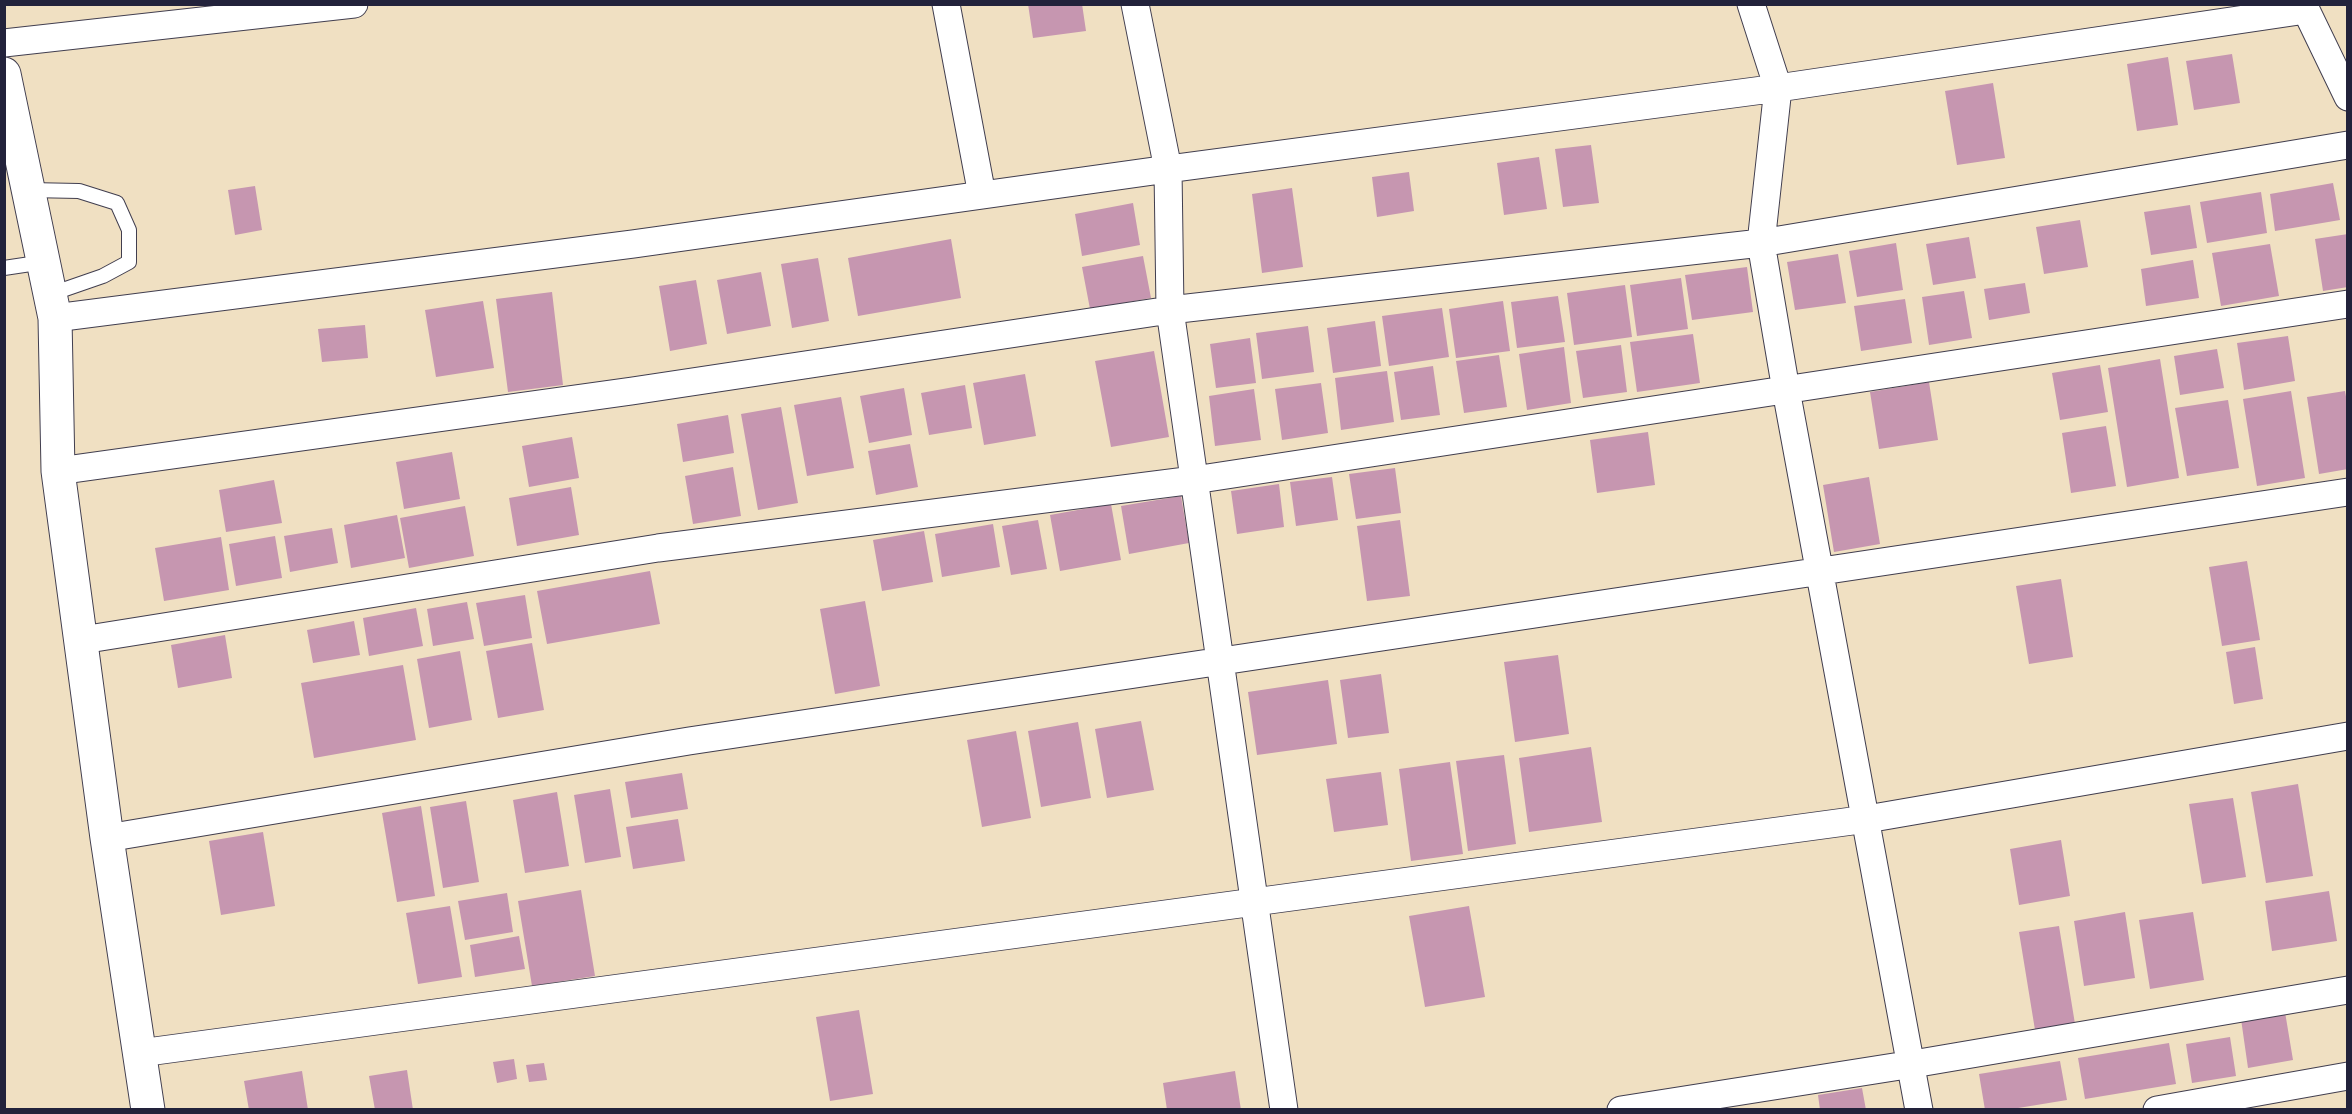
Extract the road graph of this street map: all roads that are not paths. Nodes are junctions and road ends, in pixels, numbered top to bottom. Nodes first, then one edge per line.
1 (354, 4) edge
2 (946, 4) edge
3 (1135, 4) edge
4 (1751, 4) edge
5 (2305, 7) edge
6 (4, 43) edge
7 (4, 74) edge
8 (1778, 88) junction
9 (2348, 97) edge
10 (2348, 145) edge
11 (1168, 169) junction
12 (29, 190) junction
13 (982, 195) junction
14 (1761, 243) junction
15 (44, 262) junction
16 (4, 268) edge
17 (2348, 304) edge
18 (53, 306) junction
19 (1170, 310) junction
20 (1786, 390) junction
21 (58, 471) junction
22 (1194, 480) junction
23 (2348, 492) edge
24 (1820, 571) junction
25 (82, 640) junction
26 (1220, 662) junction
27 (2348, 736) edge
28 (1867, 819) junction
29 (107, 838) junction
30 (1254, 902) junction
31 (2348, 990) edge
32 (140, 1053) junction
33 (1913, 1064) junction
34 (2348, 1076) edge
35 (148, 1110) edge
36 (1284, 1110) edge
37 (1621, 1110) edge
38 (1919, 1110) edge
39 (2157, 1110) edge

1 - 6 street
2 - 13 street
3 - 11 street
4 - 8 street
5 - 8 street
5 - 9 street
7 - 12 main road
8 - 11 street
8 - 14 street
10 - 14 street
11 - 13 street
11 - 19 street
12 - 15 main road
12 - 18 lane
13 - 18 street
14 - 19 street
14 - 20 street
15 - 16 lane
15 - 18 main road
17 - 20 street
18 - 21 main road
19 - 21 street
19 - 22 street
20 - 22 street
20 - 24 street
21 - 25 main road
22 - 25 street
22 - 26 street
23 - 24 street
24 - 26 street
24 - 28 street
25 - 29 main road
26 - 29 street
26 - 30 street
27 - 28 street
28 - 30 street
28 - 33 street
29 - 32 main road
30 - 32 street
30 - 36 street
31 - 33 street
32 - 35 main road
33 - 37 street
33 - 38 street
34 - 39 street

